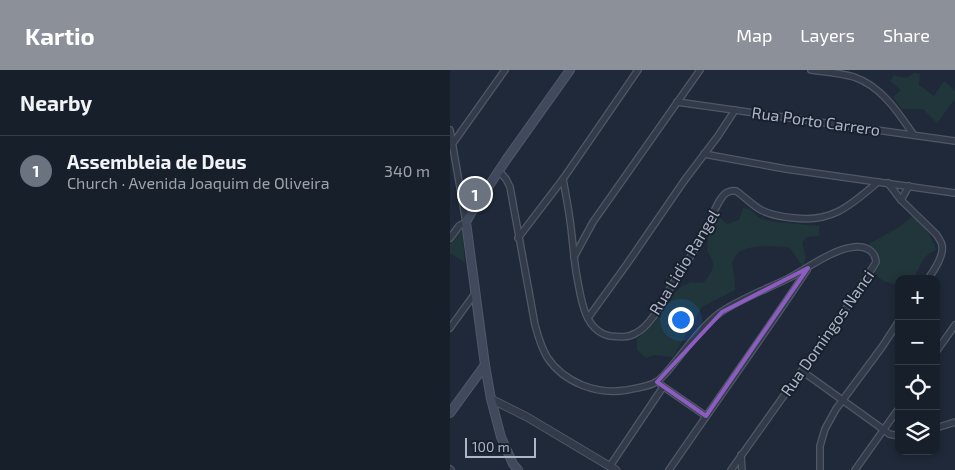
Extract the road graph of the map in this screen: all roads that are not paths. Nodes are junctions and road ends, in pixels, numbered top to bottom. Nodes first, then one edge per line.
1 (505, 70) edge
2 (570, 70) edge
3 (638, 70) edge
4 (700, 70) edge
5 (811, 70) edge
6 (677, 102) junction
7 (735, 110) junction
8 (450, 130) edge
9 (912, 134) junction
10 (955, 141) edge
11 (451, 146) edge
12 (704, 154) junction
13 (498, 171) junction
14 (563, 179) junction
15 (878, 182) junction
16 (888, 183) junction
17 (909, 186) junction
18 (955, 193) edge
19 (902, 200) junction
20 (466, 222) junction
21 (450, 238) edge
22 (518, 238) junction
23 (574, 257) junction
24 (808, 268) junction
25 (930, 275) edge
26 (476, 292) junction
27 (588, 318) junction
28 (955, 325) edge
29 (895, 327) edge
30 (450, 328) edge
31 (940, 346) edge
32 (485, 365) junction
33 (802, 371) junction
34 (657, 382) junction
35 (662, 387) junction
36 (491, 399) junction
37 (843, 400) junction
38 (898, 410) edge
39 (450, 413) edge
40 (706, 416) junction
41 (954, 421) edge
42 (940, 426) edge
43 (884, 430) junction
44 (895, 435) edge
45 (741, 456) junction
46 (613, 468) edge
47 (518, 470) edge
48 (669, 470) edge
49 (731, 470) edge
50 (742, 470) edge
51 (820, 470) edge
52 (855, 470) edge

1 - 11 street
2 - 13 main road
3 - 14 street
4 - 6 street
5 - 9 street
6 - 7 street, Rua Porto Carrero
6 - 23 street
7 - 9 street, Rua Porto Carrero
7 - 12 street
8 - 11 street
9 - 10 street, Rua Porto Carrero
11 - 20 street
12 - 15 street
12 - 27 street
13 - 20 main road
13 - 22 street
14 - 22 street
14 - 23 street, Rua Lidio Rangel
15 - 16 street
15 - 27 street, Rua Lidio Rangel
16 - 17 street
16 - 19 street
17 - 18 street
17 - 19 street
19 - 25 street
20 - 21 street
20 - 26 main road
22 - 34 street
23 - 27 street, Rua Lidio Rangel
24 - 33 street, Rua Domingos Nanci
24 - 34 street, Rua Domingos Nanci
24 - 40 street
26 - 30 street
26 - 32 main road
28 - 31 street
29 - 37 street
32 - 36 main road
32 - 39 main road
33 - 37 street
33 - 45 street, Rua Domingos Nanci
34 - 35 street
35 - 40 street
35 - 46 street
36 - 46 street
36 - 47 main road
37 - 43 street
37 - 51 street
38 - 43 street
40 - 48 street
41 - 42 street
43 - 44 street
43 - 52 street
45 - 49 street, Rua Domingos Nanci
45 - 50 street

